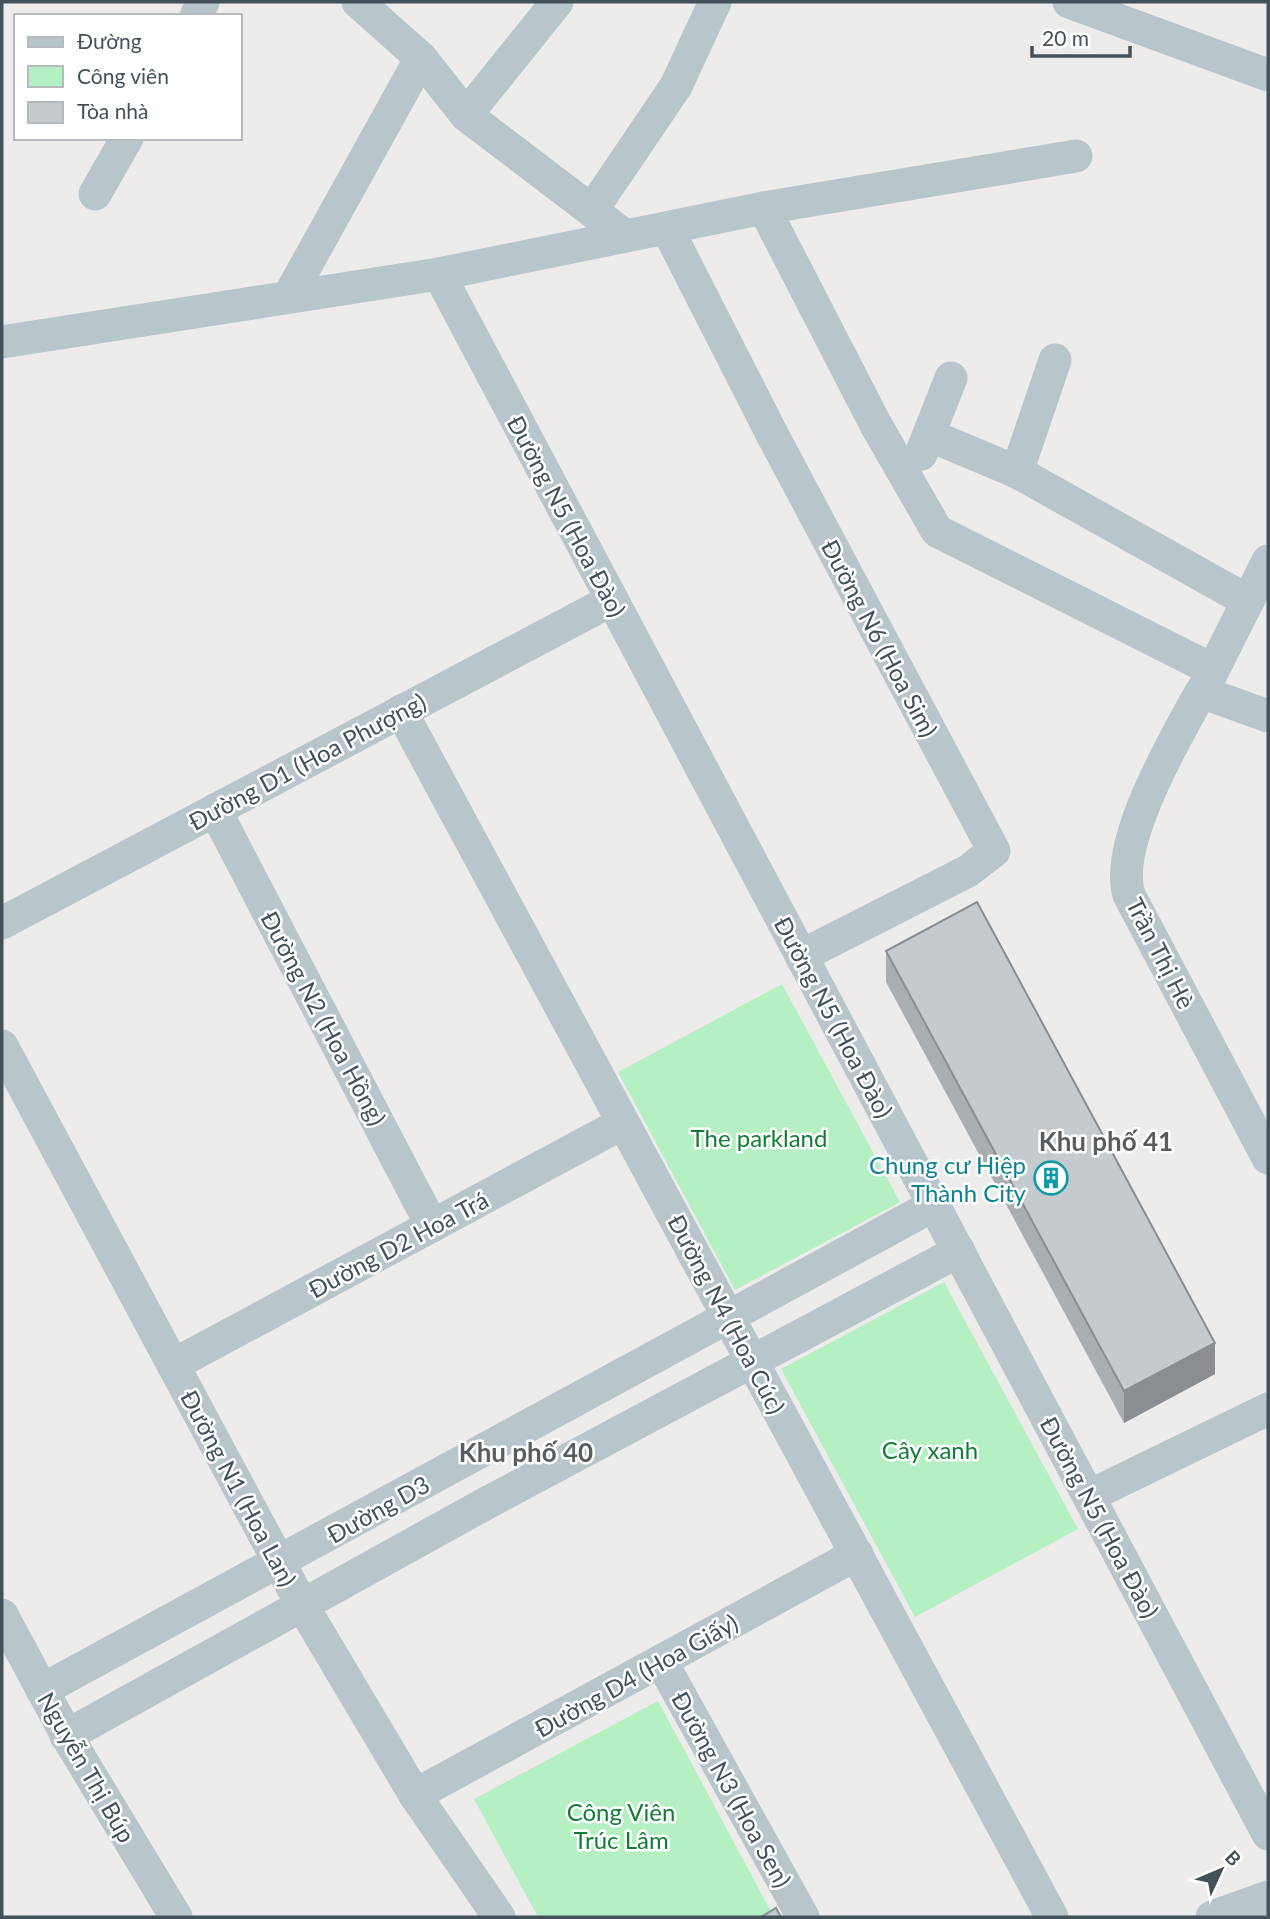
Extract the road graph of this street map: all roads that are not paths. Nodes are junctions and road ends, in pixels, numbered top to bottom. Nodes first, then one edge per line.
1 (358, 2) edge
2 (557, 2) edge
3 (715, 2) edge
4 (1069, 2) edge
5 (421, 58) junction
6 (1268, 75) edge
7 (466, 115) junction
8 (126, 140) edge
9 (1076, 156) dead end
10 (95, 194) dead end
11 (764, 208) junction
12 (592, 210) junction
13 (667, 228) junction
14 (625, 236) junction
15 (439, 274) junction
16 (289, 296) junction
17 (2, 342) edge
18 (1055, 360) dead end
19 (951, 378) dead end
20 (929, 435) junction
21 (1017, 472) junction
22 (910, 483) junction
23 (1268, 561) edge
24 (612, 600) junction
25 (1248, 601) junction
26 (1207, 681) junction
27 (401, 711) junction
28 (1268, 716) edge
29 (215, 810) junction
30 (2, 923) edge
31 (801, 956) junction
32 (2, 1046) edge
33 (623, 1123) junction
34 (1268, 1158) edge
35 (934, 1205) junction
36 (432, 1226) junction
37 (959, 1251) junction
38 (728, 1317) junction
39 (752, 1361) junction
40 (173, 1365) junction
41 (1268, 1409) edge
42 (1089, 1496) junction
43 (857, 1555) junction
44 (279, 1563) junction
45 (302, 1605) junction
46 (2, 1615) edge
47 (661, 1661) junction
48 (42, 1690) junction
49 (66, 1736) junction
50 (415, 1795) junction
51 (1268, 1834) edge
52 (1268, 1897) edge
53 (176, 1917) edge
54 (499, 1917) edge
55 (803, 1917) edge
56 (1052, 1917) edge
57 (1212, 1917) edge

1 - 5 street
2 - 7 street
3 - 12 street
4 - 6 street
5 - 7 street
5 - 16 street
7 - 12 street
8 - 10 street
9 - 11 street
11 - 13 street
11 - 22 street
12 - 14 street
13 - 14 street
13 - 31 street, Đường N6 (Hoa Sim)
14 - 15 street
15 - 16 street
15 - 24 street, Đường N5 (Hoa Đào)
16 - 17 street
18 - 21 street
19 - 20 street
20 - 21 street
20 - 22 street
21 - 25 street
22 - 26 street
23 - 25 street, Trần Thị Hè
24 - 27 street, Đường D1 (Hoa Phượng)
24 - 31 street, Đường N5 (Hoa Đào)
25 - 26 street, Trần Thị Hè
26 - 28 street
26 - 34 street, Trần Thị Hè
27 - 29 street, Đường D1 (Hoa Phượng)
27 - 33 street, Đường N4 (Hoa Cúc)
29 - 30 street, Đường D1 (Hoa Phượng)
29 - 36 street, Đường N2 (Hoa Hồng)
31 - 35 street, Đường N5 (Hoa Đào)
32 - 40 street, Đường N1 (Hoa Lan)
33 - 36 street, Đường D2 Hoa Trá
33 - 38 street, Đường N4 (Hoa Cúc)
35 - 37 street, Đường N5 (Hoa Đào)
35 - 38 street, Đường D3
36 - 40 street, Đường D2 Hoa Trá
37 - 39 street, Đường D3
37 - 42 street, Đường N5 (Hoa Đào)
38 - 39 street, Đường N4 (Hoa Cúc)
38 - 44 street, Đường D3
39 - 43 street, Đường N4 (Hoa Cúc)
39 - 45 street, Đường D3
40 - 44 street, Đường N1 (Hoa Lan)
41 - 42 street
42 - 51 street, Đường N5 (Hoa Đào)
43 - 47 street, Đường D4 (Hoa Giấy)
43 - 56 street, Đường N4 (Hoa Cúc)
44 - 45 street, Đường N1 (Hoa Lan)
44 - 48 street, Đường D3
45 - 49 street, Đường D3
45 - 50 street, Đường N1 (Hoa Lan)
46 - 48 street, Nguyễn Thị Búp
47 - 50 street, Đường D4 (Hoa Giấy)
47 - 55 street, Đường N3 (Hoa Sen)
48 - 49 street, Nguyễn Thị Búp
49 - 53 street, Nguyễn Thị Búp
50 - 54 street, Đường N1 (Hoa Lan)
52 - 57 street

